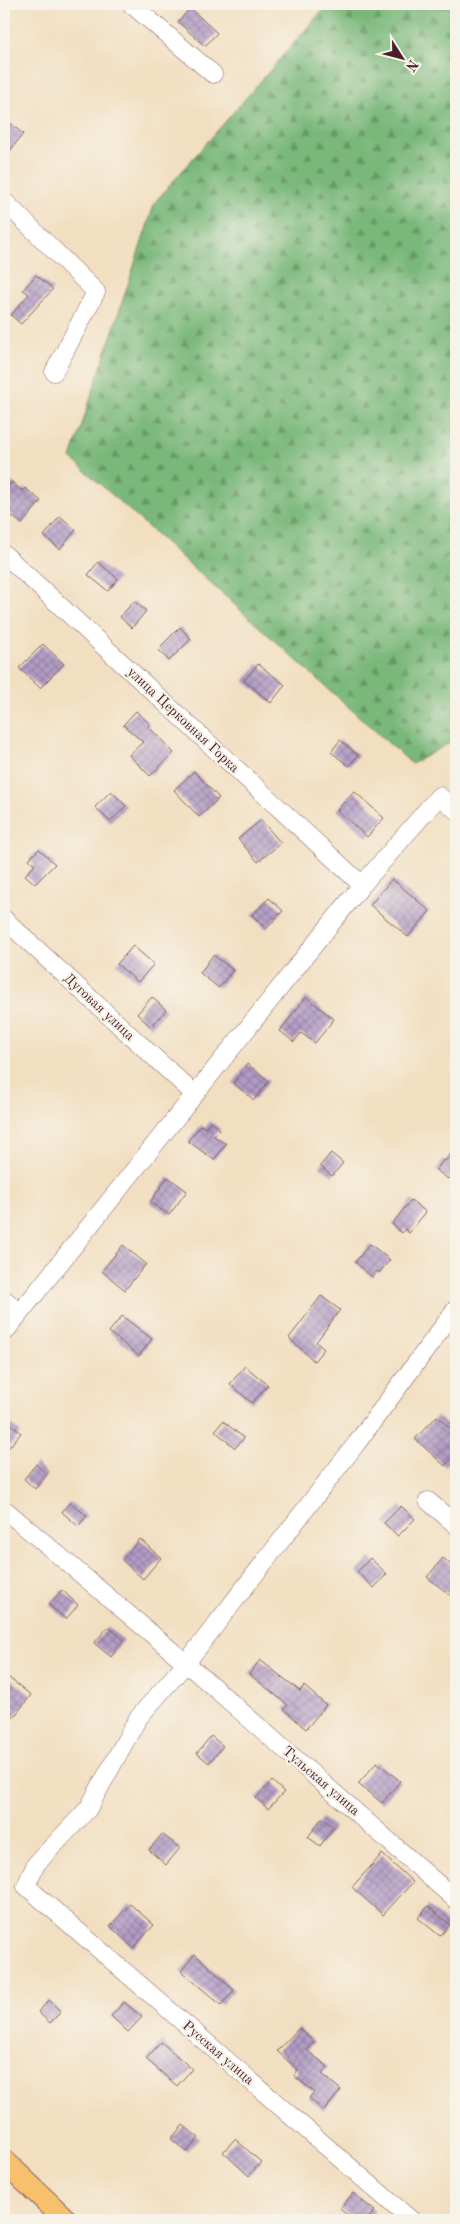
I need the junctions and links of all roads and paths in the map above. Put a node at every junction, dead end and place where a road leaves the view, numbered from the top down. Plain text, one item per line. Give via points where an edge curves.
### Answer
1 (131, 4) edge
2 (213, 74) dead end
3 (4, 201) edge
4 (54, 372) dead end
5 (4, 554) edge
6 (456, 810) edge
7 (362, 885) junction
8 (4, 919) edge
9 (194, 1094) junction
10 (4, 1298) edge
11 (456, 1309) edge
12 (20, 1313) junction
13 (4, 1333) edge
14 (428, 1501) dead end
15 (4, 1509) edge
16 (456, 1525) edge
17 (186, 1662) junction
18 (456, 1900) edge
19 (4, 2161) edge
20 (66, 2220) edge
21 (411, 2220) edge

1 - 2 street
3 - 4 street via 96,292
5 - 7 street, улица Церковная Горка
6 - 7 street via 440,796
7 - 9 street
8 - 9 street, Дуговая улица
9 - 12 street
10 - 12 street
11 - 17 street via 356,1444
12 - 13 street
14 - 16 street
15 - 17 street, Тульская улица
17 - 18 street, Тульская улица
17 - 21 street, Русская улица via 138,1718 88,1808 36,1864 26,1886
19 - 20 main road

